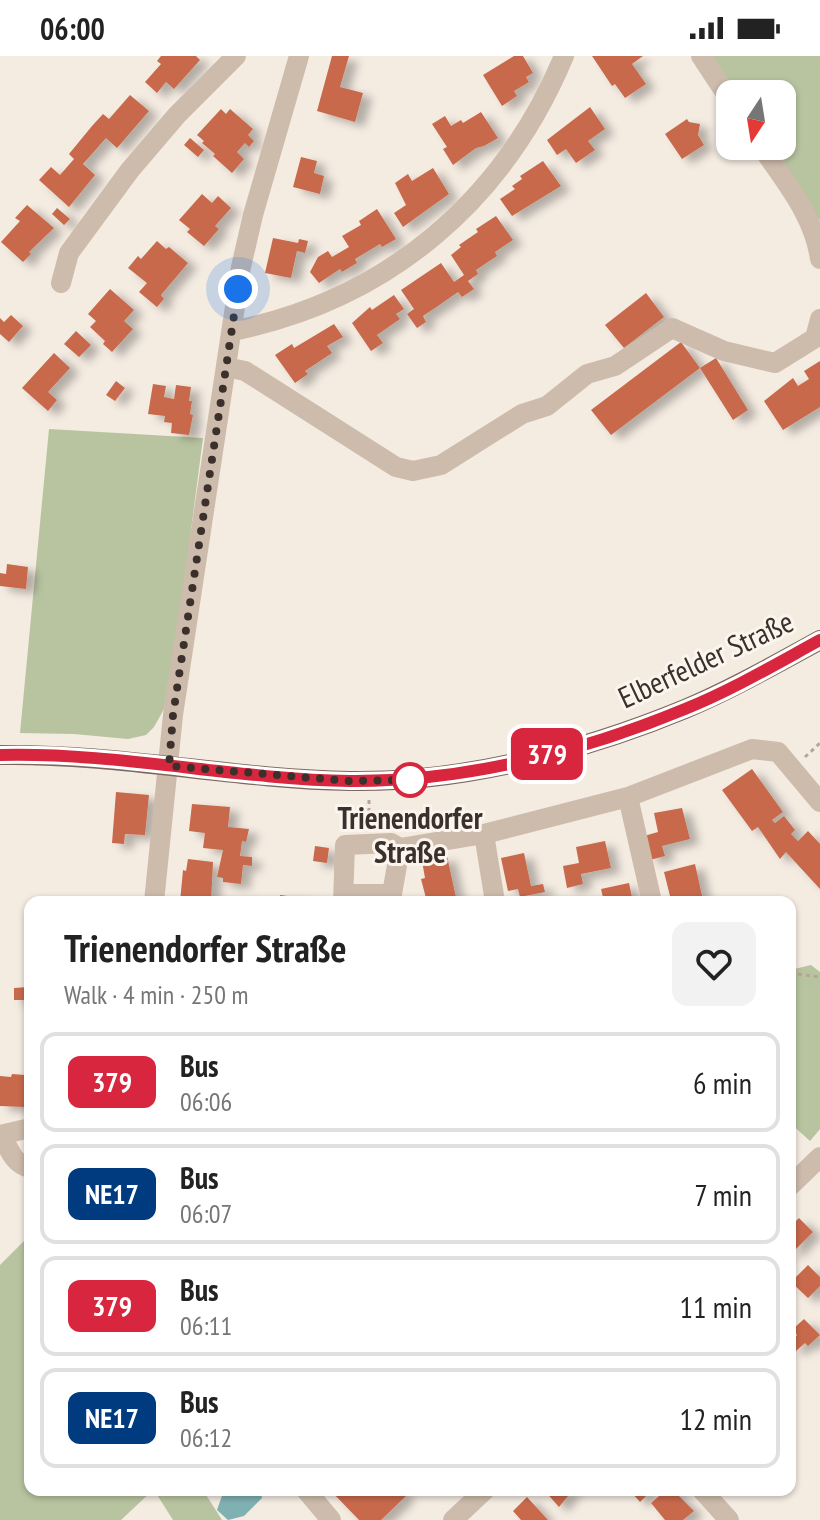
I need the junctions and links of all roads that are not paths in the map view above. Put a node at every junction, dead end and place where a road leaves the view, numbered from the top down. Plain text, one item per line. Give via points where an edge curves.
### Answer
1 (236, 56) edge
2 (299, 56) edge
3 (564, 56) edge
4 (701, 56) edge
5 (717, 80) edge
6 (770, 160) edge
7 (820, 259) edge
8 (61, 283) dead end
9 (820, 319) edge
10 (232, 331) junction
11 (226, 367) junction
12 (820, 640) edge
13 (0, 755) edge
14 (169, 766) junction
15 (628, 797) junction
16 (820, 802) edge
17 (484, 834) junction
18 (400, 848) junction
19 (155, 896) edge
20 (343, 896) edge
21 (368, 896) edge
22 (494, 896) edge
23 (651, 896) edge
24 (24, 1129) edge
25 (1, 1135) edge
26 (820, 1157) edge
27 (24, 1167) edge
28 (796, 1180) edge
29 (311, 1496) edge
30 (479, 1496) edge
31 (707, 1496) edge
32 (331, 1520) edge
33 (453, 1520) edge
34 (729, 1520) edge

1 - 8 street via 122,181 69,253
2 - 10 street via 253,215
3 - 10 street via 548,95 510,155 438,232 391,268 336,299 288,319
4 - 5 street
6 - 7 street via 809,218
9 - 11 street via 815,338 775,363 724,351 672,328 441,465 413,471 396,467 245,371
10 - 11 street
11 - 14 street
12 - 14 main road, Elberfelder Straße via 688,708 585,744 439,776 369,780
13 - 14 main road, Elberfelder Straße
14 - 19 street
15 - 16 street via 752,749 778,752
15 - 17 street
15 - 23 street
17 - 18 street
17 - 22 street
18 - 20 street via 391,843 345,845
18 - 21 street via 392,894
24 - 25 street
25 - 27 street
26 - 28 street
29 - 32 street
30 - 33 street
31 - 34 street

